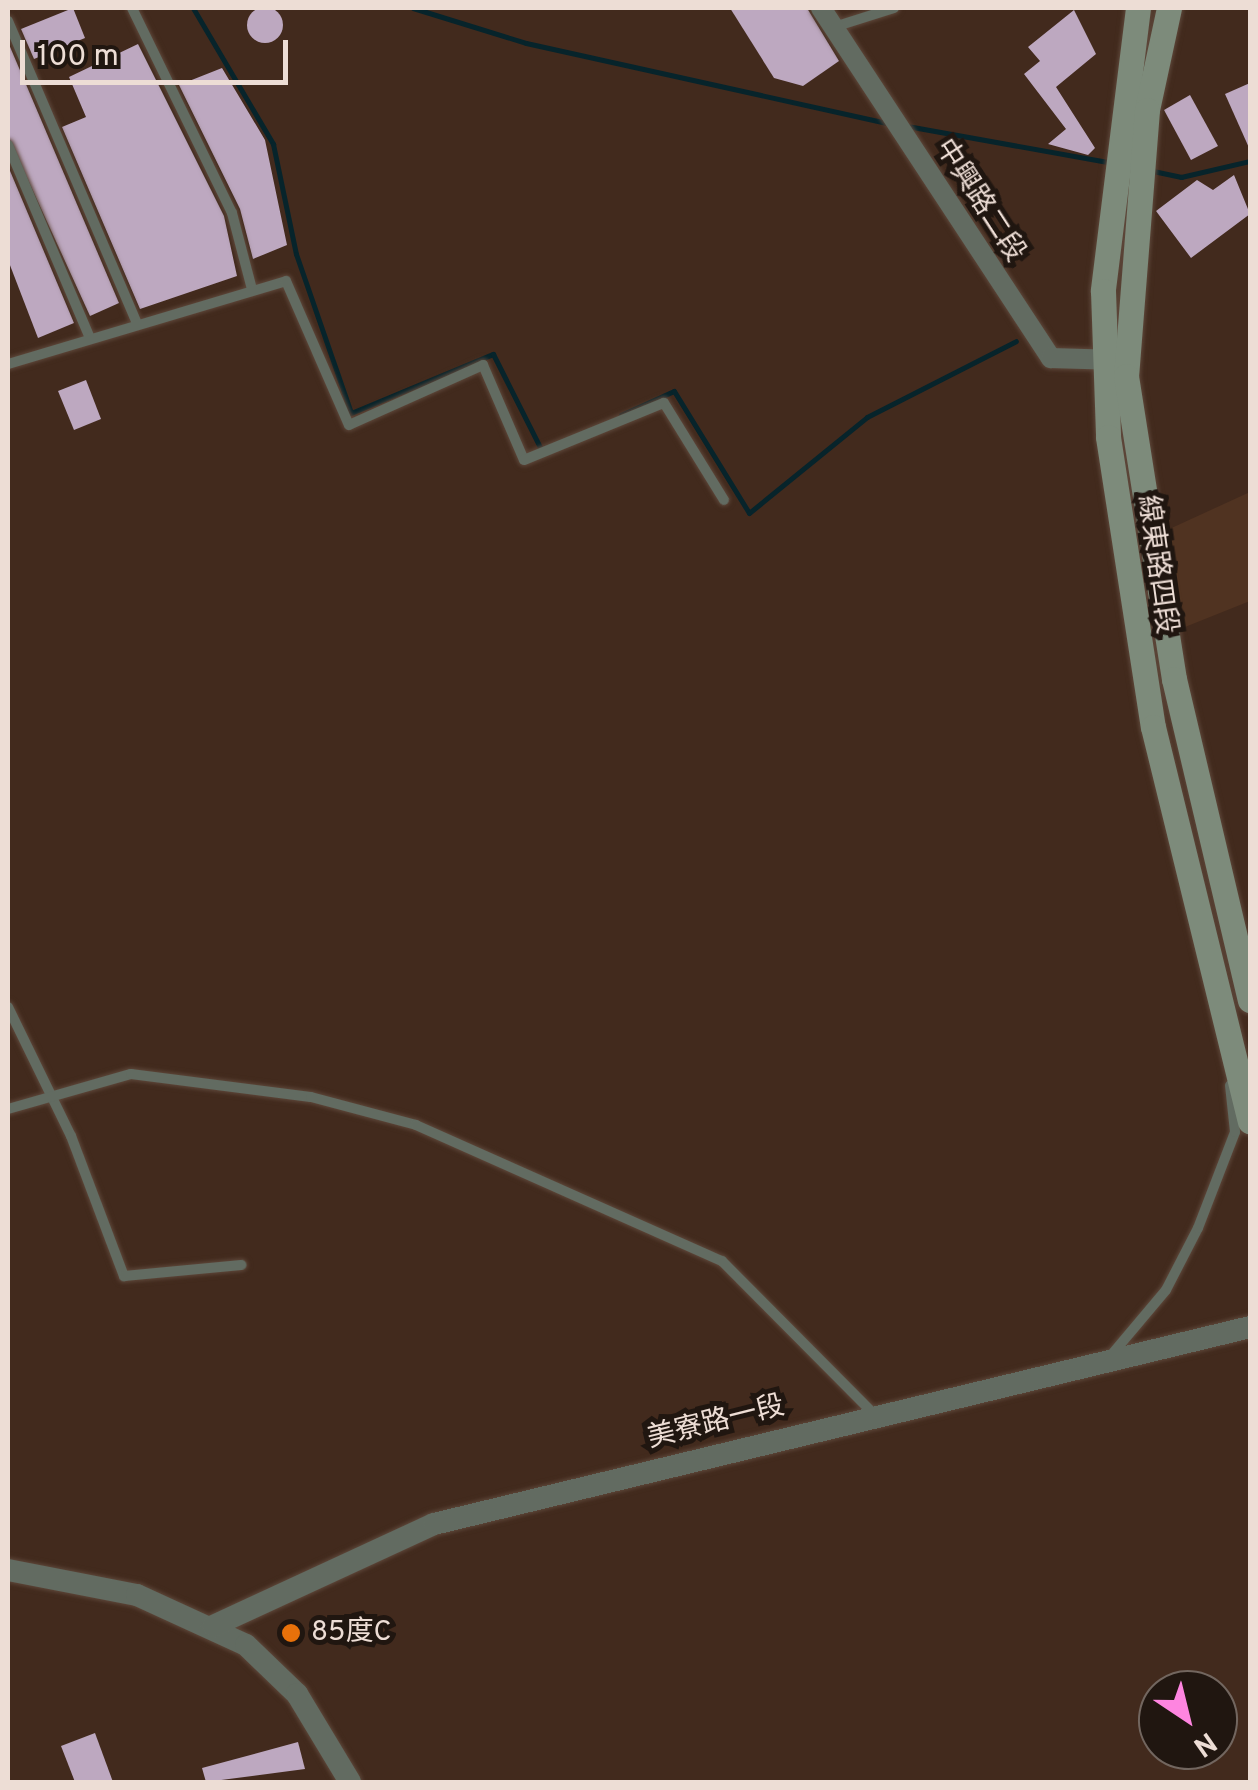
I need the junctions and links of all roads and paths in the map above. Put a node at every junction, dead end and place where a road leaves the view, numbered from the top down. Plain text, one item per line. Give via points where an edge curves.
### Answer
1 (132, 8) edge
2 (821, 8) edge
3 (894, 8) edge
4 (1138, 8) edge
5 (1169, 8) edge
6 (8, 21) edge
7 (834, 28) junction
8 (8, 145) edge
9 (252, 290) junction
10 (137, 324) junction
11 (90, 338) junction
12 (1114, 361) junction
13 (8, 364) edge
14 (724, 500) dead end
15 (1250, 1000) edge
16 (8, 1007) edge
17 (1226, 1039) junction
18 (47, 1094) junction
19 (8, 1109) edge
20 (1250, 1121) edge
21 (241, 1265) dead end
22 (1250, 1327) edge
23 (1082, 1370) junction
24 (876, 1416) junction
25 (8, 1570) edge
26 (213, 1626) junction
27 (350, 1782) edge

1 - 9 lane via 232,214
2 - 7 street, 中興路二段
3 - 7 lane
4 - 12 main road, 線東路四段 via 1116,130
5 - 12 main road, 線東路四段 via 1147,110
6 - 10 lane
7 - 12 street, 中興路二段 via 1051,358
8 - 11 lane
9 - 10 lane
9 - 14 lane via 296,287 348,426 483,365 524,460 664,403
10 - 11 lane
11 - 13 lane
12 - 15 main road, 線東路四段 via 1159,600
12 - 17 main road, 線東路四段 via 1130,604
16 - 18 lane
17 - 20 main road, 線東路四段
17 - 23 lane via 1235,1132 1198,1228 1137,1332
18 - 19 lane
18 - 21 lane via 124,1276
18 - 24 lane via 131,1074 311,1097 416,1124 722,1260
22 - 23 street, 美寮路一段
23 - 24 street, 美寮路一段
24 - 26 street, 美寮路一段 via 434,1524
25 - 26 street via 137,1594
26 - 27 street via 297,1694

